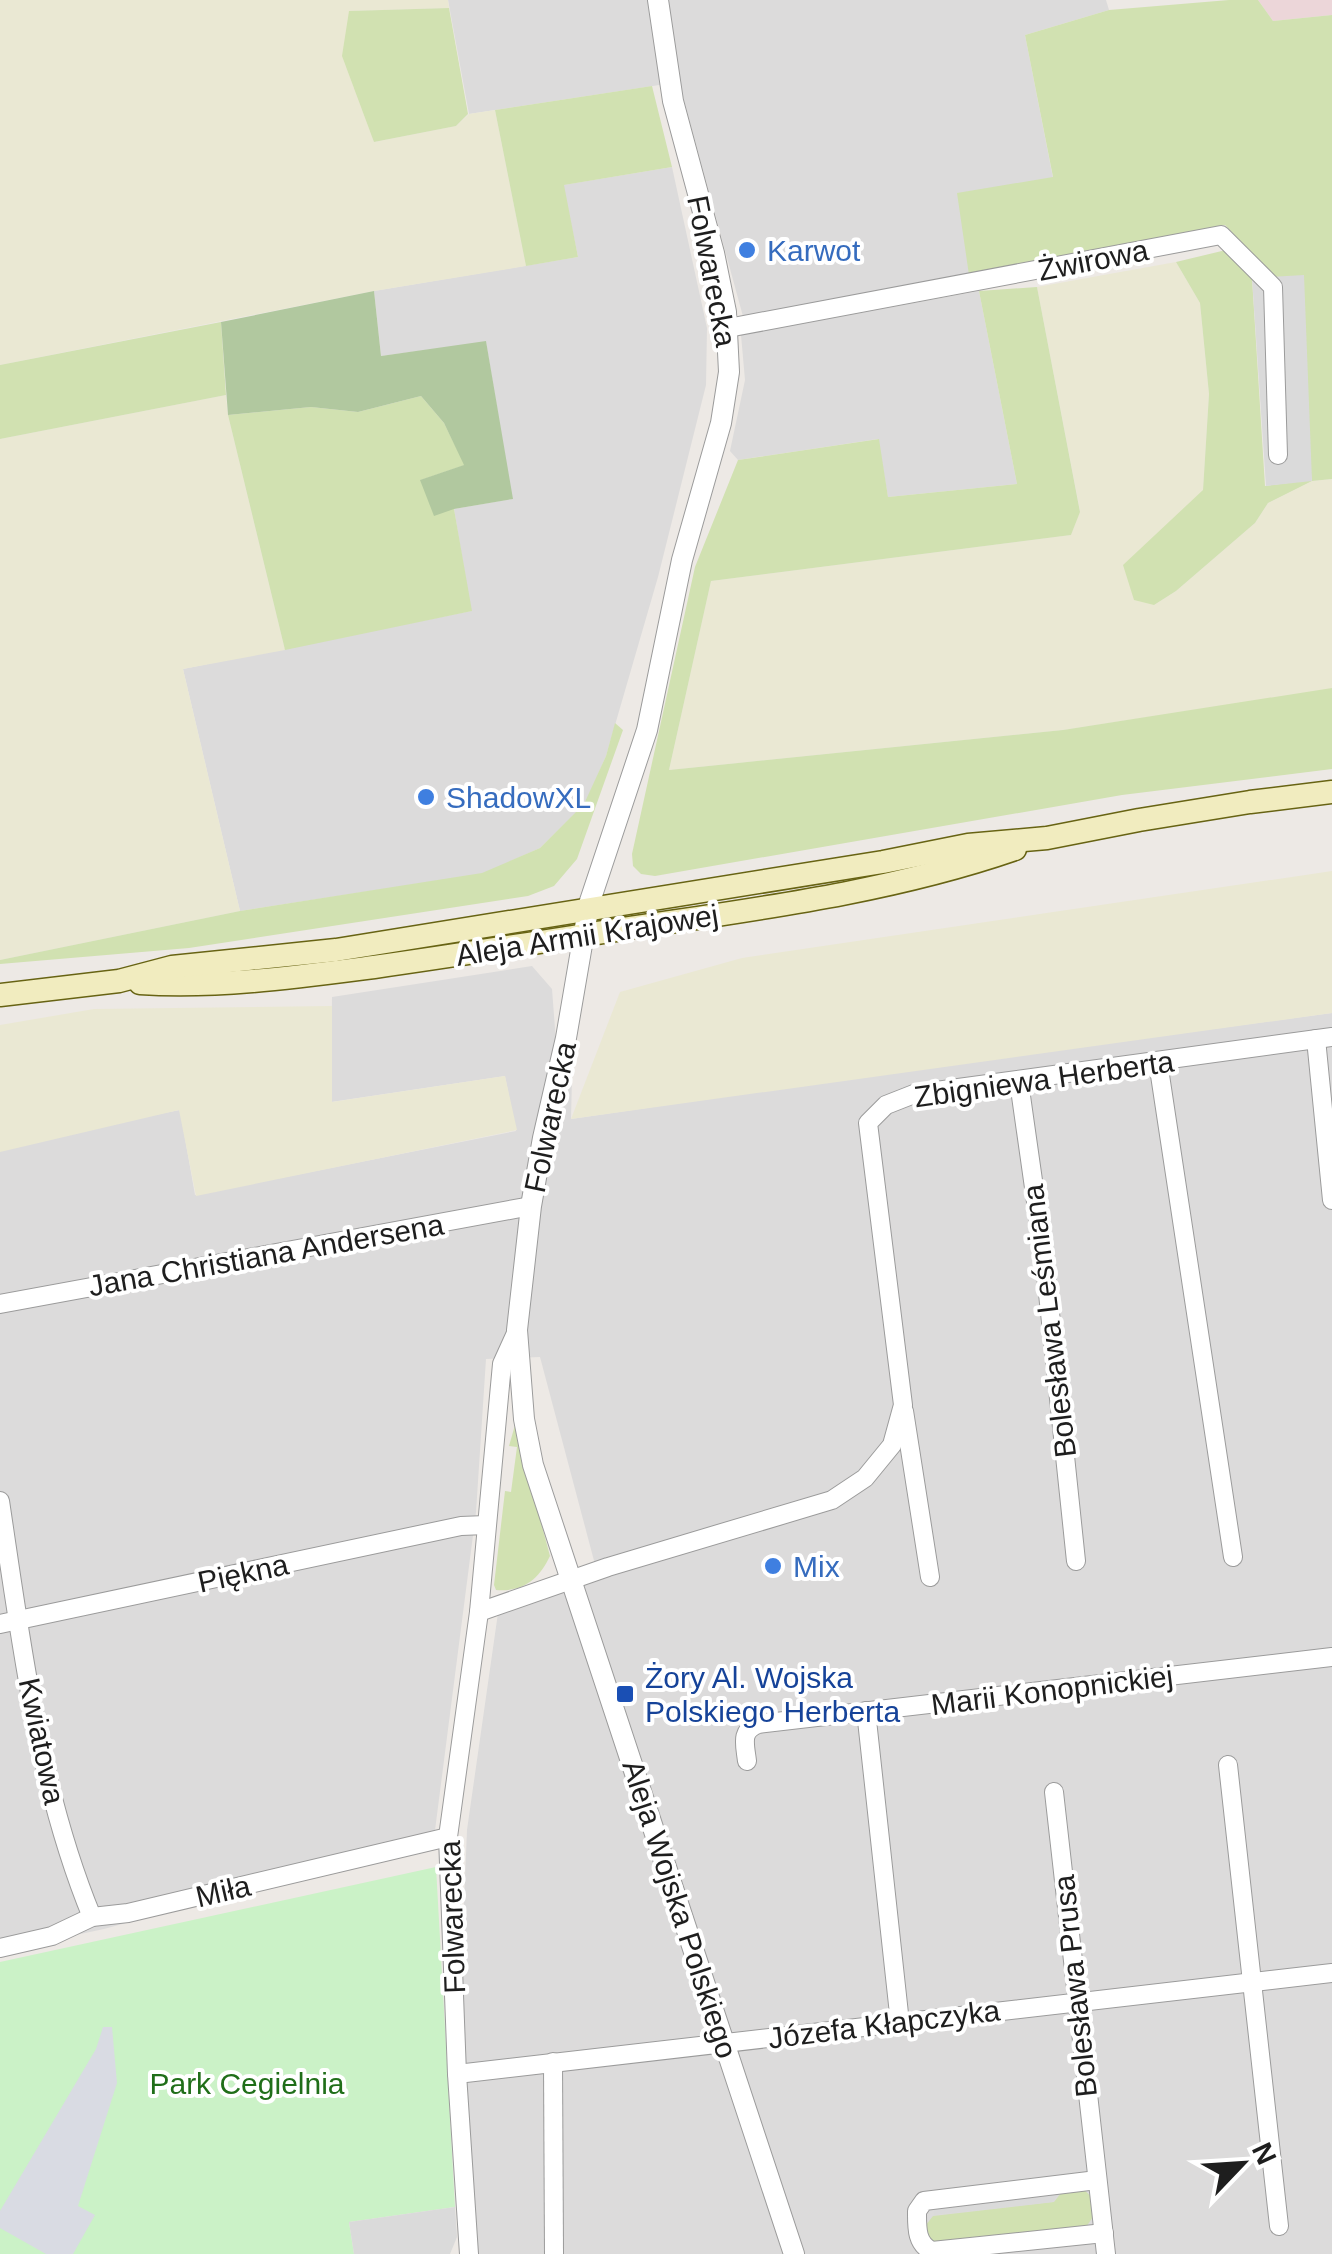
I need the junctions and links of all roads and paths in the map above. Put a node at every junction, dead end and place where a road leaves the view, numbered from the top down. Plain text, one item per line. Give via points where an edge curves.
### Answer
1 (658, 0) edge
2 (728, 328) junction
3 (1278, 455) dead end
4 (1332, 792) edge
5 (1047, 838) junction
6 (588, 909) junction
7 (584, 935) junction
8 (119, 981) junction
9 (0, 994) edge
10 (1324, 1038) edge
11 (1158, 1062) junction
12 (1019, 1082) junction
13 (1332, 1200) edge
14 (532, 1206) junction
15 (0, 1304) edge
16 (517, 1330) junction
17 (499, 1398) junction
18 (903, 1406) junction
19 (524, 1419) junction
20 (0, 1502) edge
21 (486, 1525) junction
22 (1233, 1556) dead end
23 (1076, 1561) dead end
24 (930, 1576) dead end
25 (572, 1580) junction
26 (479, 1612) junction
27 (9, 1622) edge
28 (1332, 1658) edge
29 (866, 1711) junction
30 (746, 1761) dead end
31 (1228, 1765) dead end
32 (1054, 1792) dead end
33 (448, 1838) junction
34 (92, 1917) junction
35 (0, 1948) edge
36 (1332, 1973) edge
37 (1252, 1982) junction
38 (1076, 2002) junction
39 (900, 2022) junction
40 (724, 2042) junction
41 (553, 2062) junction
42 (457, 2074) junction
43 (1097, 2180) junction
44 (1279, 2226) dead end
45 (1104, 2233) junction
46 (469, 2254) edge
47 (554, 2254) edge
48 (794, 2254) edge
49 (1106, 2254) edge

1 - 2 street, Folwarecka via 674,101
2 - 3 street, Żwirowa via 1222,236 1273,287
2 - 6 street, Folwarecka via 721,422 682,560 655,697
4 - 5 main road, Aleja Armii Krajowej
5 - 6 main road, Aleja Armii Krajowej via 968,845
5 - 7 main road, Aleja Armii Krajowej via 849,894
6 - 7 street, Folwarecka
6 - 8 main road, Aleja Armii Krajowej via 336,950 172,967
7 - 8 main road, Aleja Armii Krajowej via 259,981
7 - 14 street, Folwarecka
8 - 9 main road, Aleja Armii Krajowej
10 - 11 street, Zbigniewa Herberta
10 - 13 street
11 - 12 street, Zbigniewa Herberta
11 - 22 street
12 - 18 street, Zbigniewa Herberta via 914,1094 886,1105 868,1123
12 - 23 street, Bolesława Leśmiana via 1046,1265
14 - 15 street, Jana Christiana Andersena
14 - 16 street, Folwarecka
16 - 17 street, Folwarecka via 502,1364
16 - 19 street, Aleja Wojska Polskiego
17 - 19 street
17 - 21 street, Folwarecka
18 - 24 street, Zbigniewa Herberta
18 - 25 street, Zbigniewa Herberta via 892,1446 865,1478 832,1500
19 - 25 street, Aleja Wojska Polskiego
20 - 27 street, Kwiatowa
21 - 26 street, Folwarecka
21 - 27 street, Piękna
25 - 26 street, Zbigniewa Herberta
25 - 40 street, Aleja Wojska Polskiego
26 - 33 street, Folwarecka
27 - 34 street, Kwiatowa
28 - 29 street, Marii Konopnickiej
29 - 30 street, Marii Konopnickiej via 748,1728
29 - 39 street
31 - 37 street
32 - 38 street, Bolesława Prusa
33 - 34 street, Miła
33 - 42 street, Folwarecka
34 - 35 street, Miła via 52,1936
36 - 37 street, Józefa Kłapczyka
37 - 38 street, Józefa Kłapczyka
37 - 44 street
38 - 39 street, Józefa Kłapczyka
38 - 43 street, Bolesława Prusa
39 - 40 street, Józefa Kłapczyka
40 - 41 street, Józefa Kłapczyka
40 - 48 street, Aleja Wojska Polskiego
41 - 42 street, Józefa Kłapczyka
41 - 47 street
42 - 46 street, Folwarecka
43 - 45 street, Bolesława Prusa
43 - 45 street via 924,2201 917,2211 918,2236 932,2251
45 - 49 street, Bolesława Prusa

